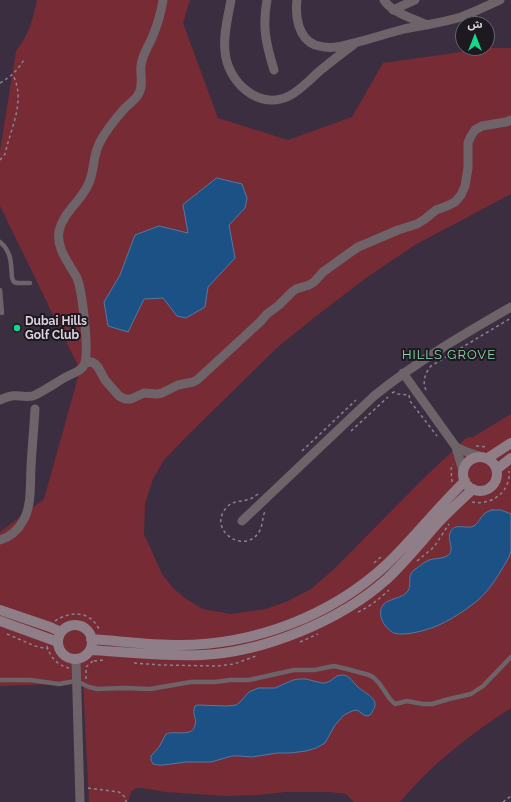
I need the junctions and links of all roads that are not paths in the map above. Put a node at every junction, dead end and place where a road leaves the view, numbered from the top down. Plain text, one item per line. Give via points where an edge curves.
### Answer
1 (163, 0) edge
2 (231, 0) edge
3 (267, 0) edge
4 (297, 0) edge
5 (384, 0) edge
6 (415, 0) edge
7 (500, 0) edge
8 (393, 10) junction
9 (427, 25) junction
10 (356, 43) junction
11 (274, 70) dead end
12 (511, 120) edge
13 (0, 242) edge
14 (30, 283) dead end
15 (0, 290) edge
16 (511, 307) edge
17 (2, 313) dead end
18 (85, 363) junction
19 (404, 373) junction
20 (0, 400) edge
21 (35, 409) dead end
22 (511, 443) edge
23 (456, 447) junction
24 (484, 457) junction
25 (509, 460) edge
26 (497, 469) junction
27 (464, 476) junction
28 (473, 489) junction
29 (242, 521) dead end
30 (0, 540) edge
31 (0, 610) edge
32 (0, 621) edge
33 (61, 632) junction
34 (99, 635) junction
35 (58, 642) junction
36 (90, 650) junction
37 (511, 657) edge
38 (76, 659) junction
39 (0, 680) edge
40 (76, 682) junction
41 (80, 802) edge

1 - 18 street via 155,31 142,59 142,85 138,95 102,138 95,154 89,183 67,214 59,231 63,254 77,278 81,292 86,343
2 - 10 street via 224,45 226,61 232,75 242,87 258,98 275,100 292,95
3 - 11 street via 265,30
4 - 10 street via 299,26 311,43 329,48
5 - 8 street
6 - 8 street
7 - 9 street via 460,17
8 - 9 street
9 - 10 street
12 - 18 street via 482,126 470,136 465,186 455,202 436,210 417,224 358,247 329,267 314,282 296,289 197,380 162,393 144,393 125,399 105,380 98,366 92,362
13 - 14 lane via 9,254 14,282
15 - 17 lane
16 - 19 street
18 - 20 street via 78,371 33,396 12,395
19 - 23 street
19 - 29 street via 374,396
21 - 30 street via 27,514 18,529
22 - 24 street
23 - 24 street
23 - 27 street
24 - 26 street via 494,463
24 - 27 street via 470,460
25 - 26 street
26 - 28 street via 497,480 492,487 481,491
27 - 28 street via 469,487
27 - 34 street via 397,553 372,577 344,597 305,618 264,633 207,644 171,645
28 - 36 street via 386,580 344,610 300,632 218,654 161,656
31 - 33 street
32 - 35 street
33 - 34 street via 72,626 81,626
33 - 35 street
34 - 36 street via 91,643
35 - 38 street via 62,653 68,658
36 - 38 street
37 - 40 lane via 478,690 432,704 407,701 395,704 373,677 334,666 294,670 249,680 191,682 150,689 97,689
38 - 40 street
39 - 40 lane via 30,680 59,684
40 - 41 street

